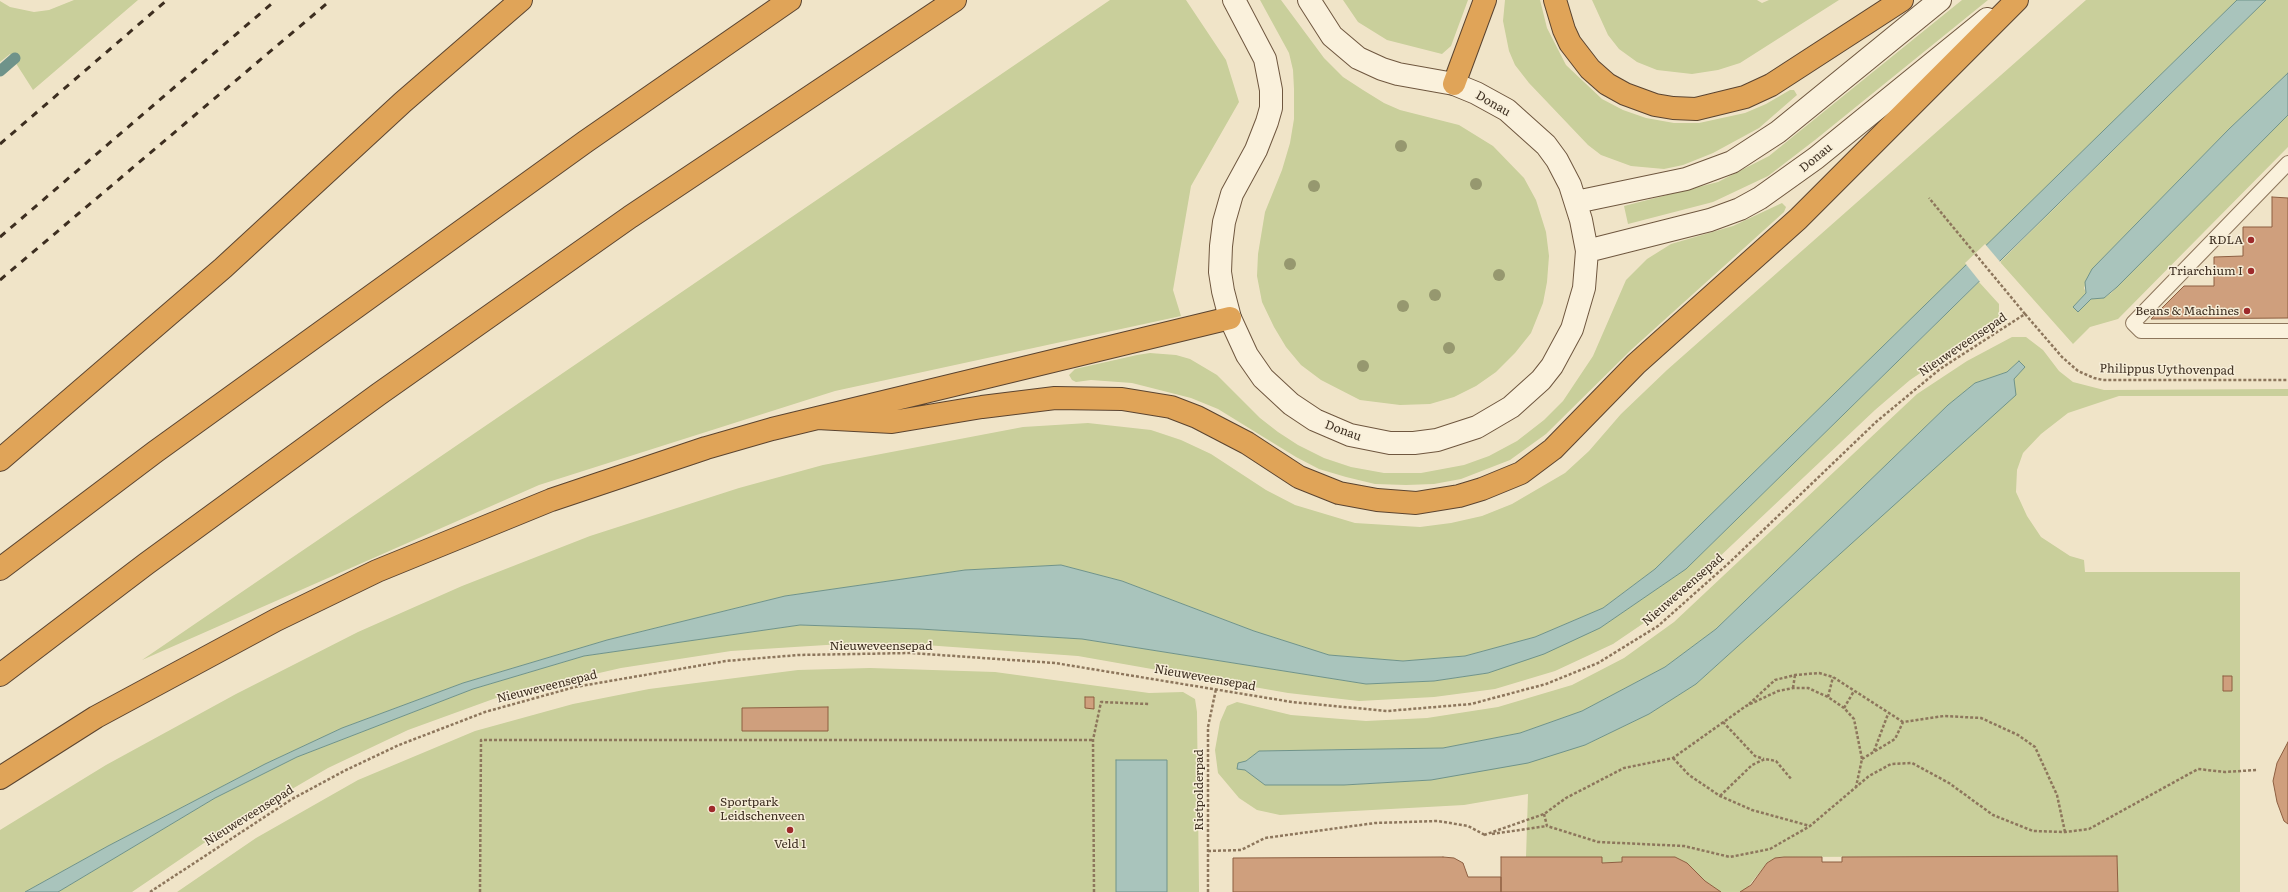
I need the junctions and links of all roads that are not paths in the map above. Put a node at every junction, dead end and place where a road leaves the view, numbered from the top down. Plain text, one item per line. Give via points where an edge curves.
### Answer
1 (521, 0) edge
2 (790, 0) edge
3 (955, 0) edge
4 (1234, 0) edge
5 (1309, 0) edge
6 (1485, 0) edge
7 (1555, 0) edge
8 (1902, 0) edge
9 (1940, 0) edge
10 (2010, 0) edge
11 (2018, 0) edge
12 (1454, 84) junction
13 (2288, 163) edge
14 (1576, 202) junction
15 (1587, 251) junction
16 (1230, 318) junction
17 (2288, 331) edge
18 (816, 418) junction
19 (0, 460) edge
20 (0, 569) edge
21 (0, 675) edge
22 (0, 778) edge

1 - 19 highway via 403,102 223,268
2 - 20 highway via 585,142 155,452
3 - 21 highway via 630,217 385,389 146,564
4 - 16 main road, Donau via 1259,45 1269,75 1271,108 1263,136 1232,194 1222,233 1221,281
5 - 12 main road, Donau via 1341,46 1368,63 1391,72
6 - 12 highway
7 - 8 highway via 1570,43 1590,69 1607,84 1655,105 1696,109 1746,97 1771,85
9 - 14 main road via 1778,132 1732,162 1686,179
10 - 15 main road, Donau via 1816,158 1760,198 1740,209 1710,220
11 - 18 highway via 1798,219 1636,364 1553,449 1521,473 1482,489 1459,496 1416,503 1377,500 1339,493 1299,477 1247,443 1197,417 1171,407 1122,398 1055,398 892,422
12 - 14 main road, Donau via 1494,102 1533,132 1558,160
13 - 17 lane via 2133,323 2141,331
14 - 15 main road, Donau
15 - 16 main road, Donau via 1579,308 1572,329 1552,366 1511,407 1477,427 1437,440 1414,443 1369,440 1315,420 1291,404 1263,378 1247,355
16 - 18 highway
18 - 22 highway via 706,448 609,479 510,516 377,571 276,620 151,686 46,747

